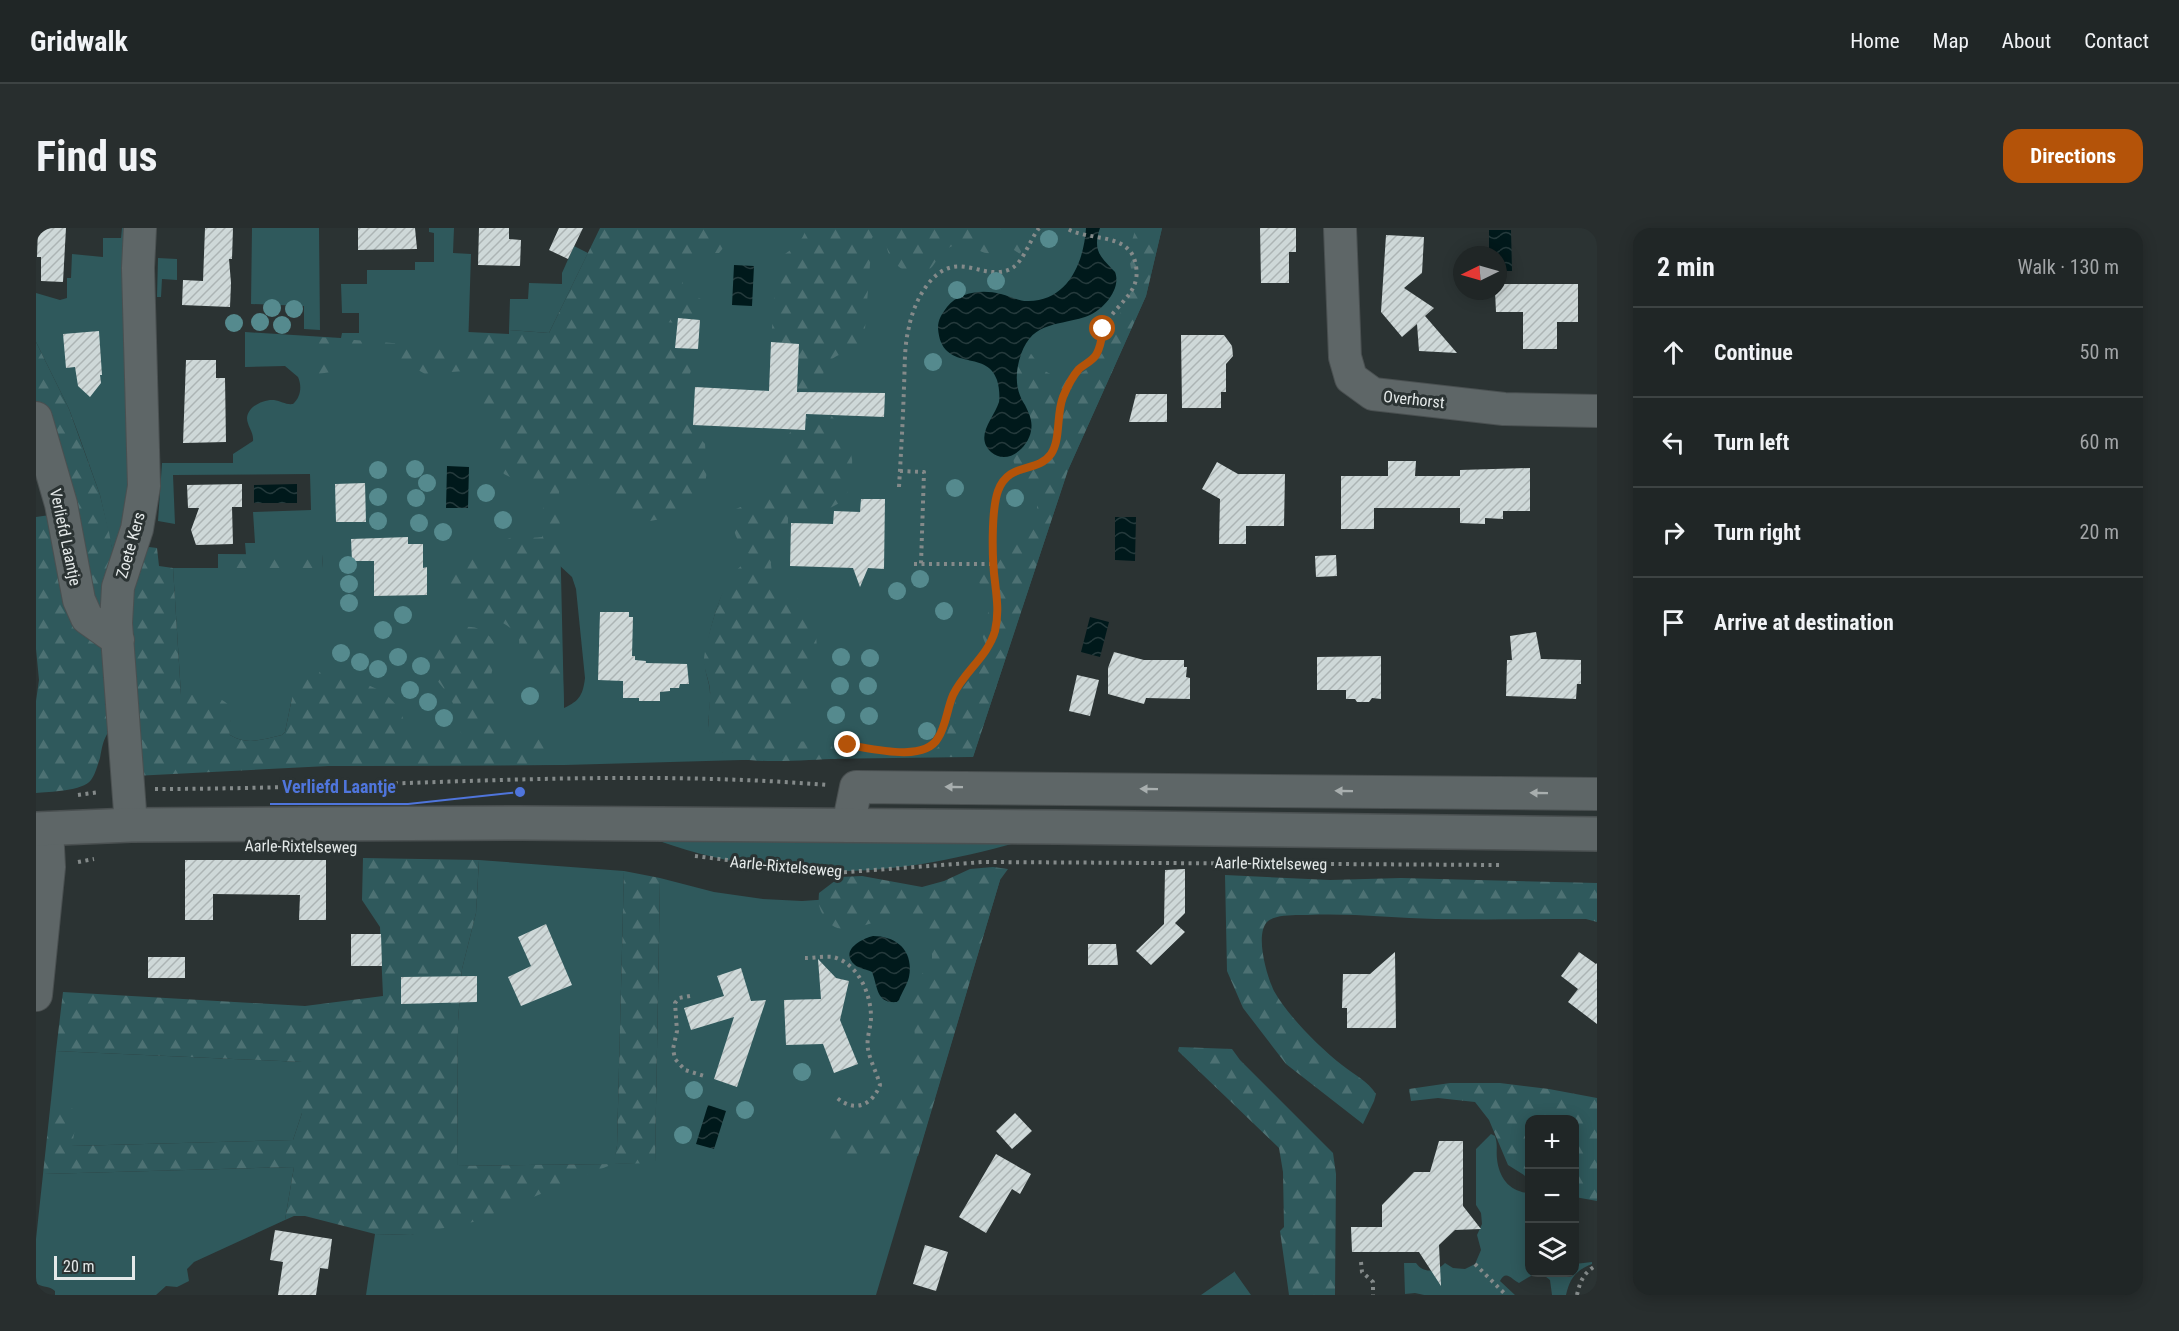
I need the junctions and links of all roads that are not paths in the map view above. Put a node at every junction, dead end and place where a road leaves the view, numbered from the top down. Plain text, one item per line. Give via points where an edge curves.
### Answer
1 (140, 228) edge
2 (1340, 228) edge
3 (1597, 411) edge
4 (36, 418) edge
5 (117, 640) junction
6 (1597, 794) edge
7 (131, 825) junction
8 (848, 826) junction
9 (41, 829) edge
10 (1597, 834) edge
11 (36, 995) edge

1 - 5 street, Zoete Kers via 144,486 137,529 118,586
2 - 3 street, Overhorst via 1345,357 1352,378 1373,394 1504,409
4 - 5 street, Verliefd Laantje via 61,504 79,600 87,618
5 - 7 street, Zoete Kers
6 -> 8 street via 856,787
7 - 8 street, Aarle-Rixtelseweg
7 - 9 street, Aarle-Rixtelseweg
8 - 10 street, Aarle-Rixtelseweg
9 - 11 street via 49,867

